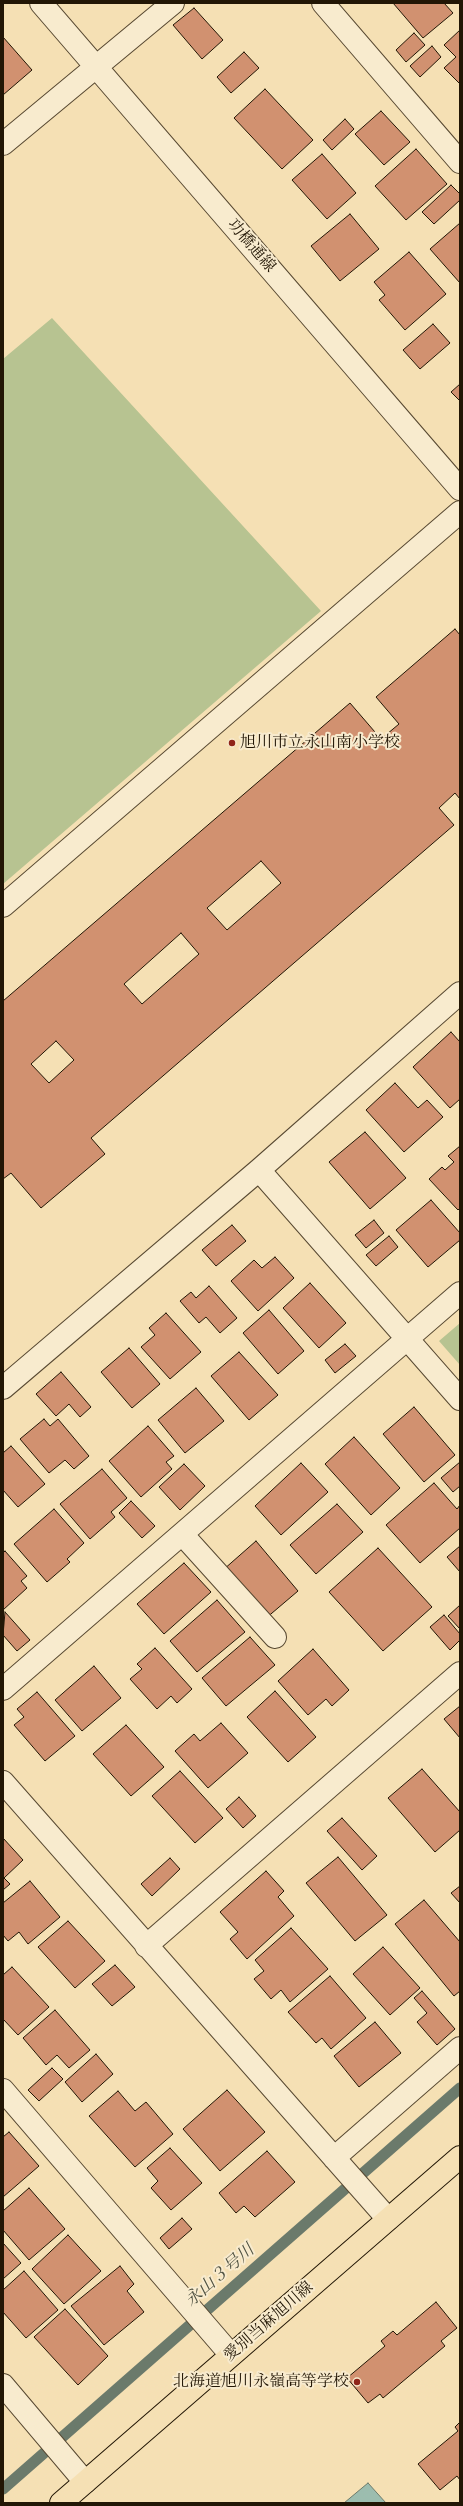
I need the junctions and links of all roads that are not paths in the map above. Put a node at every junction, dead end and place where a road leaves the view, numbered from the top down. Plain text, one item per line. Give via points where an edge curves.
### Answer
1 (41, 3) edge
2 (173, 3) edge
3 (322, 3) edge
4 (96, 66) junction
5 (3, 144) edge
6 (460, 162) edge
7 (460, 489) edge
8 (460, 512) edge
9 (3, 906) edge
10 (460, 993) edge
11 (259, 1170) junction
12 (460, 1293) edge
13 (408, 1338) junction
14 (3, 1388) edge
15 (460, 1398) edge
16 (182, 1534) junction
17 (275, 1637) dead end
18 (460, 1673) edge
19 (3, 1689) edge
20 (3, 1782) edge
21 (146, 1946) junction
22 (460, 2048) edge
23 (3, 2090) edge
24 (460, 2157) edge
25 (339, 2163) junction
26 (388, 2219) junction
27 (231, 2355) junction
28 (3, 2384) edge
29 (85, 2482) junction
30 (61, 2503) edge

1 - 4 street, 功橋通線
2 - 4 street
3 - 6 street
4 - 5 street
4 - 7 street, 功橋通線
8 - 9 street
10 - 11 street
11 - 13 street
11 - 14 street
12 - 13 street
13 - 15 street
13 - 16 street
16 - 17 street
16 - 19 street
18 - 21 street
20 - 21 street
21 - 25 street
22 - 25 street
23 - 27 street
24 - 26 main road, 愛別当麻旭川線
25 - 26 street
26 - 27 main road, 愛別当麻旭川線
27 - 29 main road, 愛別当麻旭川線
28 - 29 street
29 - 30 main road, 愛別当麻旭川線

